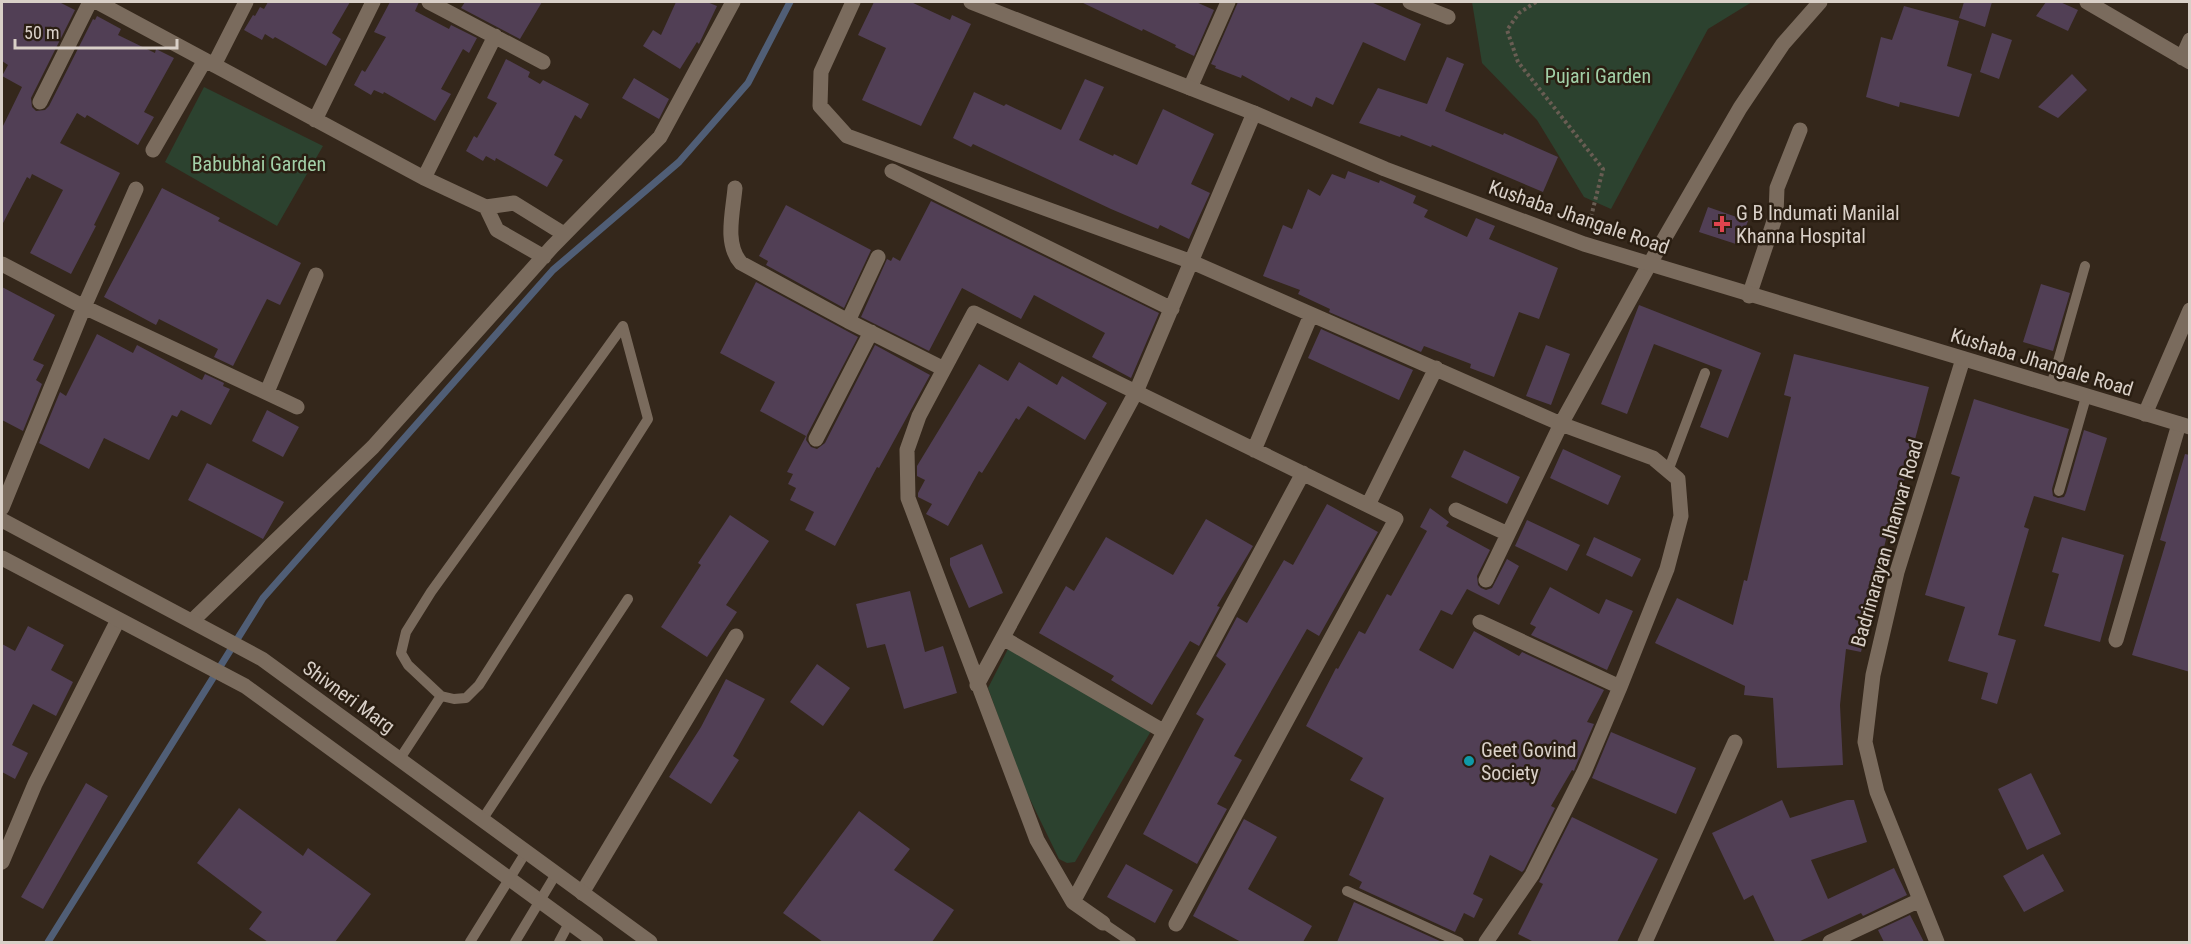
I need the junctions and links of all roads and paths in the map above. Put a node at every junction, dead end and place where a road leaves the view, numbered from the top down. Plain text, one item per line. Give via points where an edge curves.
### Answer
1 (90, 2) edge
2 (246, 2) edge
3 (373, 2) edge
4 (429, 2) edge
5 (734, 2) edge
6 (853, 2) edge
7 (971, 2) edge
8 (1228, 2) edge
9 (1410, 2) edge
10 (1536, 2) edge
11 (1821, 2) edge
12 (2087, 2) edge
13 (106, 4) edge
14 (1448, 17) dead end
15 (495, 36) junction
16 (2190, 40) edge
17 (2186, 60) edge
18 (543, 62) dead end
19 (209, 63) junction
20 (1190, 88) junction
21 (40, 102) dead end
22 (1254, 113) junction
23 (315, 120) junction
24 (1800, 130) dead end
25 (153, 150) dead end
26 (892, 171) dead end
27 (424, 178) junction
28 (735, 188) dead end
29 (136, 189) dead end
30 (486, 207) junction
31 (564, 234) junction
32 (1584, 244) junction
33 (543, 257) junction
34 (878, 257) dead end
35 (1192, 262) junction
36 (2, 264) edge
37 (1649, 265) junction
38 (2085, 266) dead end
39 (316, 275) dead end
40 (1749, 296) junction
41 (84, 308) junction
42 (1172, 309) junction
43 (2190, 310) edge
44 (1311, 315) junction
45 (849, 321) junction
46 (871, 332) junction
47 (1963, 359) junction
48 (1436, 368) junction
49 (944, 369) junction
50 (1706, 373) dead end
51 (2051, 386) junction
52 (267, 392) junction
53 (1136, 392) junction
54 (2086, 397) junction
55 (297, 407) dead end
56 (2145, 414) junction
57 (1561, 424) junction
58 (2184, 426) edge
59 (816, 439) dead end
60 (1254, 450) junction
61 (1668, 471) junction
62 (1303, 473) junction
63 (2059, 491) dead end
64 (1368, 505) junction
65 (2, 508) edge
66 (1456, 510) dead end
67 (2, 520) edge
68 (1508, 534) junction
69 (2, 558) edge
70 (1486, 580) dead end
71 (627, 598) dead end
72 (118, 620) junction
73 (192, 621) junction
74 (1480, 622) dead end
75 (736, 636) dead end
76 (1003, 638) junction
77 (2116, 640) dead end
78 (977, 685) junction
79 (1620, 687) junction
80 (441, 696) junction
81 (1163, 732) junction
82 (1734, 742) dead end
83 (399, 760) junction
84 (482, 820) junction
85 (526, 852) junction
86 (2, 862) edge
87 (556, 874) junction
88 (508, 879) junction
89 (1347, 891) dead end
90 (582, 893) junction
91 (538, 900) junction
92 (1920, 900) junction
93 (1073, 902) junction
94 (569, 923) junction
95 (1104, 923) joint
96 (1176, 924) dead end
97 (470, 942) edge
98 (515, 942) edge
99 (559, 942) edge
100 (596, 942) edge
101 (650, 942) edge
102 (1131, 942) edge
103 (1459, 942) edge
104 (1486, 942) edge
105 (1645, 942) edge
106 (1830, 942) edge
107 (1937, 942) edge

1 - 21 street
2 - 19 street
3 - 23 street
4 - 15 street
5 - 31 street via 660,137
6 - 35 street via 821,72 820,106 847,136
7 - 20 street, Kushaba Jhangale Road
8 - 20 street
9 - 14 street
10 - 32 path via 1520,13 1507,30 1518,62 1603,169
11 - 37 street via 1783,44 1740,108
12 - 17 street
13 - 19 street
15 - 18 street
15 - 27 street
16 - 17 street
19 - 23 street
19 - 25 street
20 - 22 street, Kushaba Jhangale Road
22 - 32 street, Kushaba Jhangale Road via 1385,169
22 - 35 street
23 - 27 street
24 - 40 street via 1778,188 1776,214
26 - 42 street
27 - 30 street
28 - 45 street via 733,254 741,263
29 - 41 street
30 - 31 street via 514,203
30 - 33 street via 497,230
31 - 33 street
32 - 37 street, Kushaba Jhangale Road
33 - 73 street via 373,447
34 - 45 street
35 - 42 street
35 - 44 street
36 - 41 street
37 - 40 street, Kushaba Jhangale Road
37 - 57 street
38 - 51 lane
39 - 52 street
40 - 47 street, Kushaba Jhangale Road
41 - 52 street
41 - 65 street
42 - 53 street
43 - 56 street
44 - 48 street
44 - 60 street
45 - 46 street
46 - 49 street
46 - 59 street
47 - 51 street, Kushaba Jhangale Road
47 - 92 street, Badrinarayan Jhanvar Road via 1897,572 1873,675 1864,742 1877,792
48 - 57 street
48 - 64 street
49 - 53 street via 974,313
49 - 78 street via 919,416 907,450 908,498
50 - 61 lane
51 - 54 street, Kushaba Jhangale Road
52 - 55 street
53 - 60 street
53 - 76 street
54 - 56 street, Kushaba Jhangale Road
54 - 63 lane
56 - 58 street, Kushaba Jhangale Road
57 - 61 street via 1653,458
57 - 68 street
58 - 77 street
60 - 62 street
61 - 79 street via 1678,479 1681,516 1667,569
62 - 64 street
62 - 81 street
64 - 96 street via 1396,519
66 - 68 street
67 - 73 street, Shivneri Marg
68 - 70 street
69 - 72 street
71 - 84 lane
72 - 86 street via 35,784
72 - 88 street via 245,686
73 - 83 street, Shivneri Marg via 262,659
74 - 79 street
75 - 90 street
76 - 78 street
76 - 81 street
78 - 93 street via 1037,840
79 - 104 street via 1584,772 1532,875
80 - 80 lane via 408,665 402,653 406,632 623,326 648,420 479,685 466,698
80 - 83 lane
81 - 93 street
82 - 105 street
83 - 84 street, Shivneri Marg
84 - 85 street, Shivneri Marg
85 - 87 street, Shivneri Marg
85 - 88 lane
87 - 90 street, Shivneri Marg
87 - 91 lane
88 - 91 street
88 - 97 lane
89 - 103 lane
90 - 101 street, Shivneri Marg
91 - 94 street
91 - 98 lane
92 - 106 street
92 - 107 street, Badrinarayan Jhanvar Road
93 - 95 street
94 - 99 lane
94 - 100 street
95 - 102 lane

